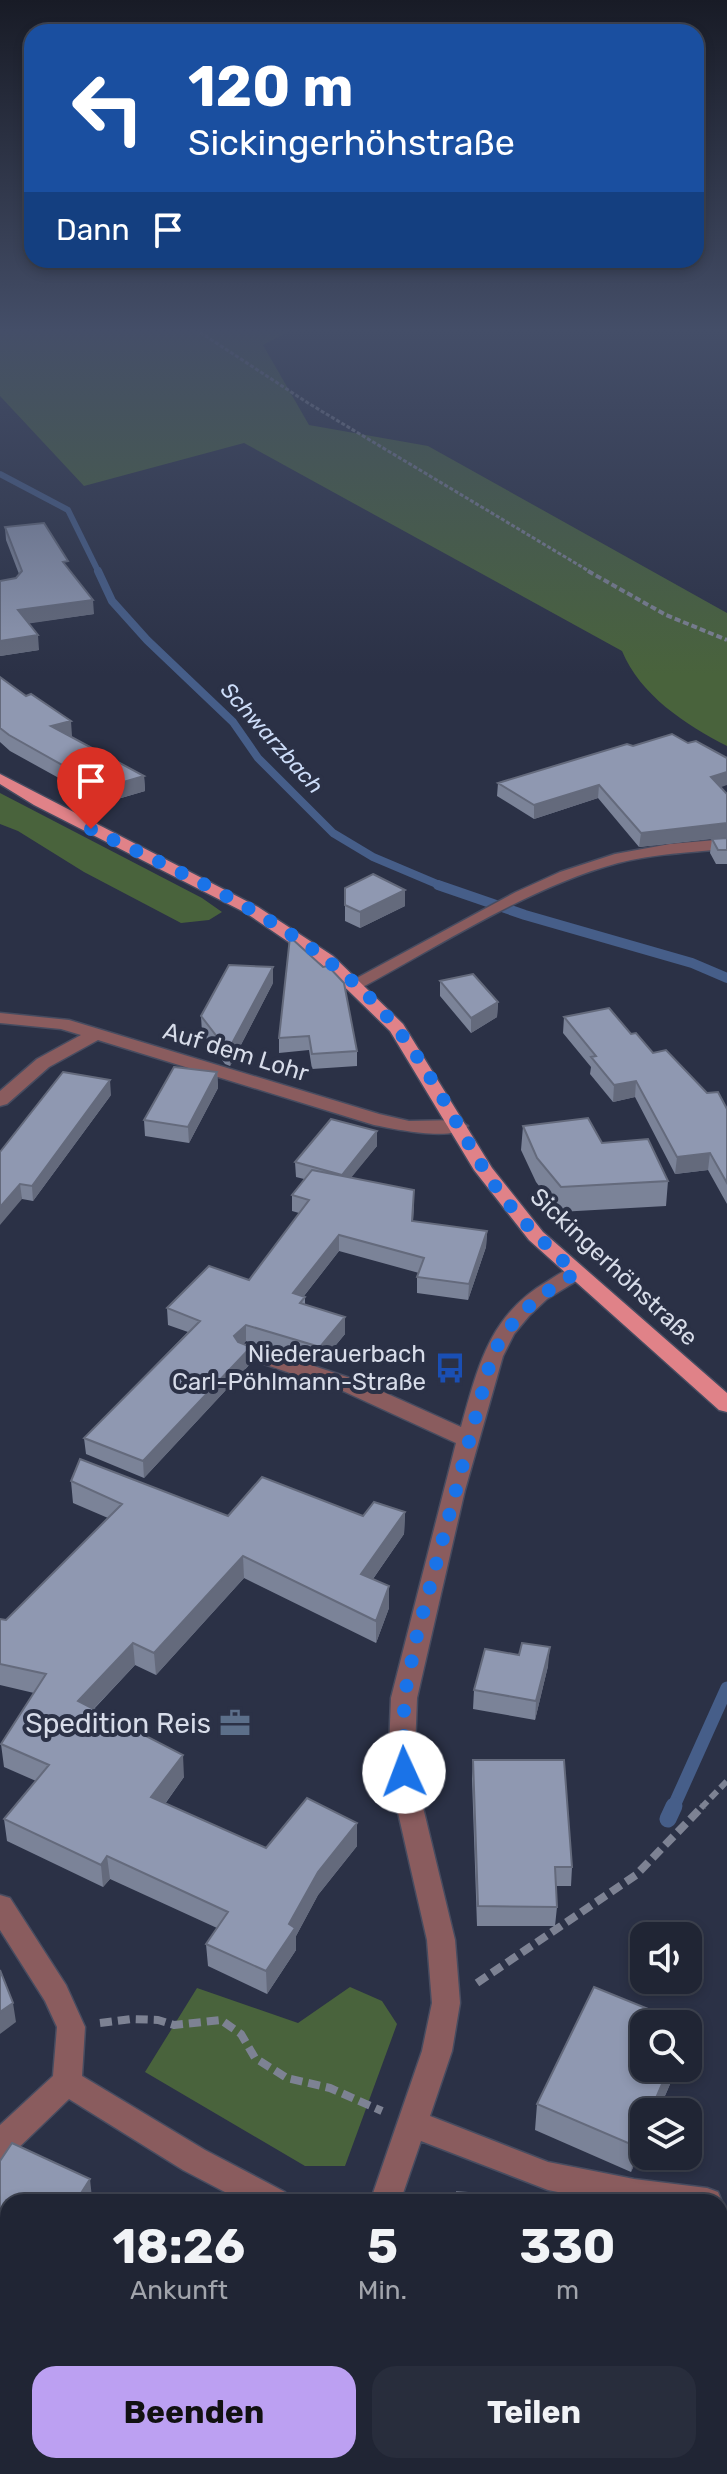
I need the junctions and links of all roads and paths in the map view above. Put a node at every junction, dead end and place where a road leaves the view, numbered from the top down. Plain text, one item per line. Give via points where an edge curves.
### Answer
1 (377, 444) edge
2 (727, 640) edge
3 (0, 778) edge
4 (727, 844) edge
5 (353, 985) junction
6 (0, 1018) edge
7 (97, 1034) junction
8 (0, 1100) edge
9 (459, 1126) junction
10 (576, 1273) junction
11 (248, 1351) edge
12 (727, 1405) edge
13 (469, 1440) junction
14 (727, 1781) edge
15 (0, 1906) edge
16 (446, 2003) junction
17 (71, 2027) junction
18 (67, 2082) junction
19 (414, 2124) junction
20 (0, 2145) edge
21 (259, 2194) edge
22 (388, 2194) edge
23 (642, 2194) edge

1 - 2 path via 666,615
3 - 5 main road, Sickingerhöhstraße via 252,910 327,960
4 - 5 street via 615,859 566,875
5 - 9 main road, Sickingerhöhstraße via 397,1028
6 - 7 street, Auf dem Lohr via 50,1021
7 - 8 street via 43,1063
7 - 9 street, Auf dem Lohr via 374,1119 409,1127
9 - 10 main road, Sickingerhöhstraße via 510,1206
10 - 12 main road, Sickingerhöhstraße
10 - 13 street via 540,1294 505,1331 488,1367
11 - 13 street via 351,1386
13 - 16 street via 404,1698 407,1795 441,1940
14 - 16 path via 636,1875
15 - 17 street
16 - 19 street
17 - 18 street
17 - 19 path via 131,2019 174,2025 221,2020 241,2034 255,2058 287,2078 330,2088
18 - 20 street
18 - 21 street
19 - 22 street
19 - 23 street via 548,2176

